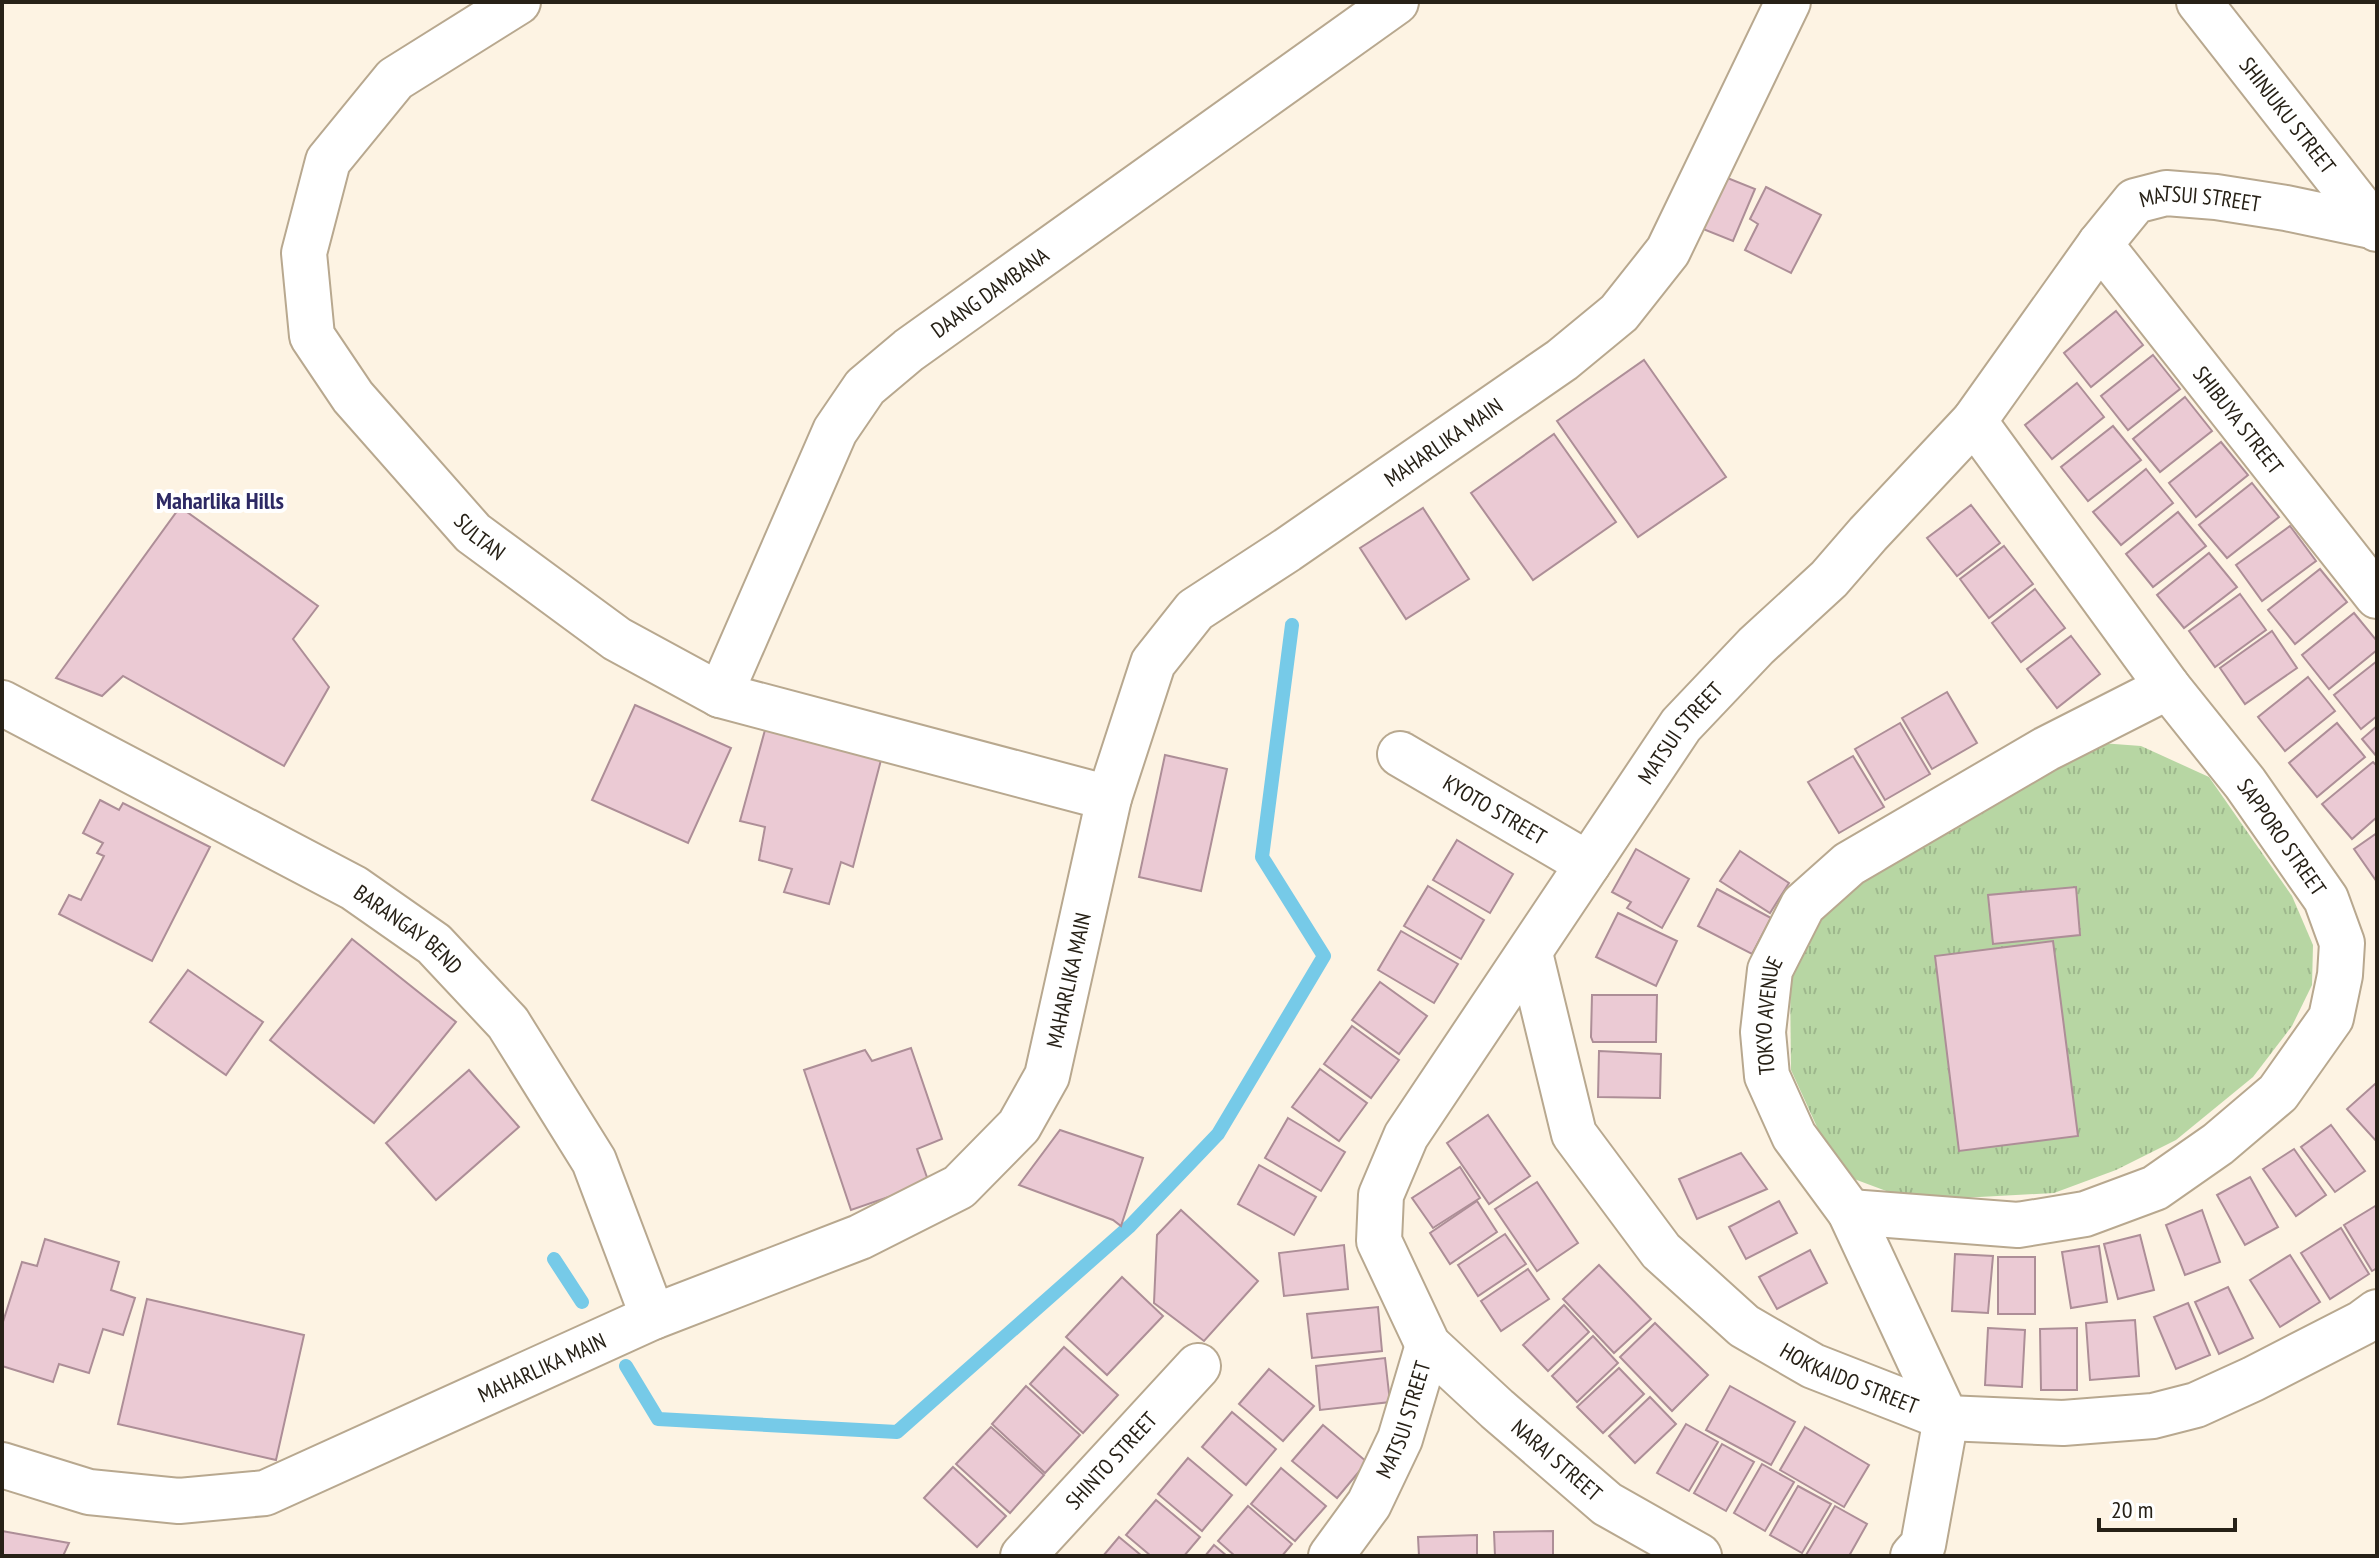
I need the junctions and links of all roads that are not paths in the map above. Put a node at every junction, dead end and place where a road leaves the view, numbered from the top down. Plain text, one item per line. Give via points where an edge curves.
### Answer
1 (518, 2) edge
2 (1396, 2) edge
3 (1788, 2) edge
4 (2199, 2) edge
5 (2376, 228) edge
6 (2100, 244) junction
7 (1974, 421) junction
8 (2377, 596) edge
9 (2168, 687) junction
10 (720, 695) junction
11 (2, 703) edge
12 (1400, 754) dead end
13 (1109, 798) junction
14 (1588, 864) junction
15 (1530, 953) junction
16 (1850, 1212) junction
17 (653, 1317) junction
18 (2372, 1330) edge
19 (1428, 1345) junction
20 (1198, 1366) dead end
21 (1946, 1418) junction
22 (2, 1465) edge
23 (1921, 1552) edge
24 (1023, 1556) edge
25 (1331, 1556) edge
26 (1699, 1556) edge

1 - 10 street, SULTAN via 395,79 328,161 304,253 312,336 353,397 473,533 617,639
2 - 10 street, DAANG DAMBANA via 921,341 865,387 835,431
3 - 13 street, MAHARLIKA MAIN via 1668,251 1619,313 1562,360 1195,610 1153,663
4 - 5 street, SHINJUKU STREET
5 - 6 street, MATSUI STREET via 2286,208 2166,193 2135,201
6 - 7 street, MATSUI STREET
6 - 8 street, SHIBUYA STREET
7 - 9 street, SAPPORO STREET
7 - 14 street, MATSUI STREET via 1829,579 1681,725
9 - 16 street, TOKYO AVENUE via 2046,749 1849,864 1803,905 1770,970 1763,1032 1767,1076 1794,1136
9 - 16 street, SAPPORO STREET via 2245,783 2326,899 2342,943 2331,1018 2278,1093 2155,1188 2085,1214 2018,1225
10 - 13 street, SULTAN
11 - 17 street, BARANGAY BEND via 354,888 434,944 508,1023 594,1161
12 - 14 street, KYOTO STREET
13 - 17 street, MAHARLIKA MAIN via 1047,1076 1019,1126 959,1187 860,1237
14 - 15 street, MATSUI STREET
15 - 19 street, MATSUI STREET via 1406,1136 1381,1195 1379,1241
15 - 21 street, HOKKAIDO STREET via 1574,1134 1661,1251 1744,1326 1813,1366
16 - 21 street, TOKYO AVENUE
17 - 22 street, MAHARLIKA MAIN via 265,1493 179,1501 104,1494
18 - 21 street, HOKKAIDO STREET via 2196,1405 2153,1416 2063,1423
19 - 25 street, MATSUI STREET via 1400,1439 1369,1504
19 - 26 street, NARAI STREET via 1607,1504
20 - 24 street, SHINTO STREET
21 - 23 street

